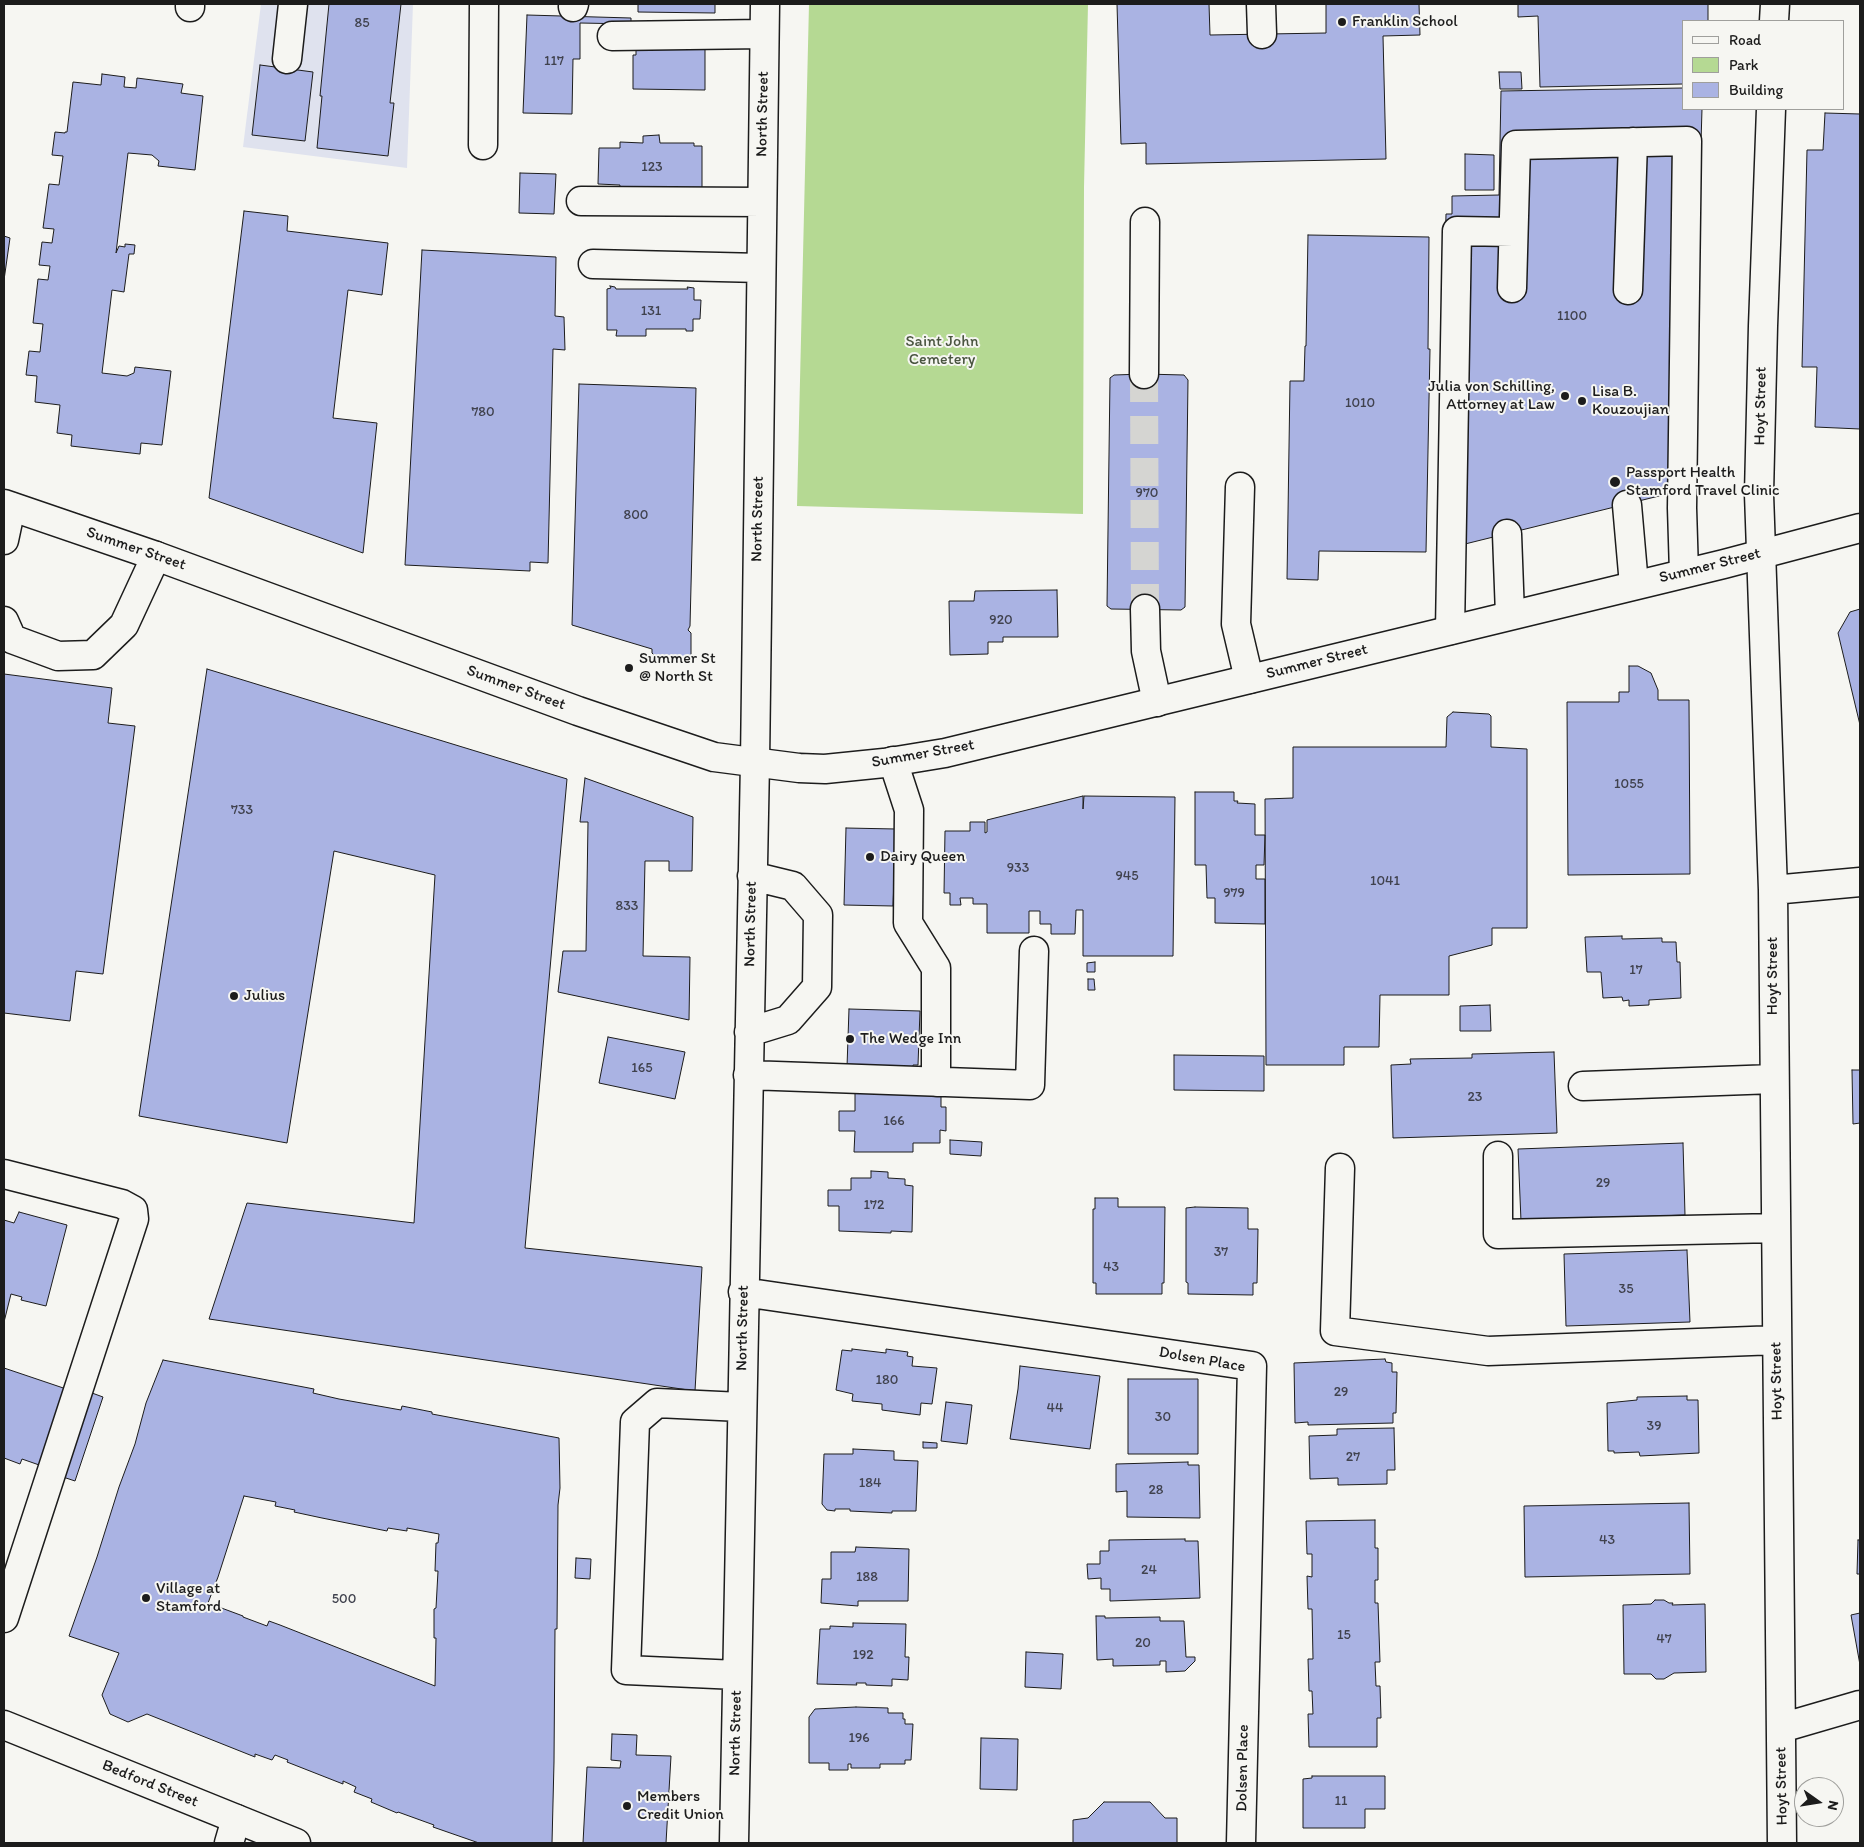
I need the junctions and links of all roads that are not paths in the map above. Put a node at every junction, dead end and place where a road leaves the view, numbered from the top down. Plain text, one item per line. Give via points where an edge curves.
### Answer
1 (293, 4) edge
2 (484, 4) edge
3 (765, 4) edge
4 (1261, 4) edge
5 (1775, 4) edge
6 (1774, 20) edge
7 (764, 34) junction
8 (1262, 34) dead end
9 (612, 36) dead end
10 (287, 59) dead end
11 (1771, 110) edge
12 (1633, 142) junction
13 (483, 145) dead end
14 (581, 201) dead end
15 (762, 202) junction
16 (1145, 222) dead end
17 (1513, 232) junction
18 (593, 264) dead end
19 (761, 268) junction
20 (1512, 288) dead end
21 (1628, 290) dead end
22 (1144, 374) tunnel mouth
23 (1240, 487) dead end
24 (1628, 504) dead end
25 (7, 505) edge
26 (1860, 528) edge
27 (1507, 534) dead end
28 (4, 540) edge
29 (1762, 553) junction
30 (156, 556) junction
31 (1684, 573) junction
32 (1634, 585) junction
33 (1145, 609) tunnel mouth
34 (1510, 616) junction
35 (4, 621) edge
36 (1450, 630) junction
37 (1249, 679) junction
38 (1157, 702) junction
39 (893, 761) junction
40 (754, 762) junction
41 (752, 876) junction
42 (1860, 882) edge
43 (1773, 890) junction
44 (1034, 951) dead end
45 (749, 1032) junction
46 (748, 1075) junction
47 (1774, 1079) junction
48 (936, 1082) junction
49 (1583, 1086) dead end
50 (1498, 1156) dead end
51 (1340, 1168) dead end
52 (4, 1174) edge
53 (1776, 1228) junction
54 (743, 1292) junction
55 (1777, 1340) junction
56 (741, 1408) junction
57 (4, 1618) edge
58 (737, 1675) junction
59 (1860, 1705) edge
60 (4, 1725) edge
61 (1781, 1728) junction
62 (233, 1831) edge
63 (296, 1843) edge
64 (734, 1843) edge
65 (1242, 1843) edge
66 (1782, 1843) edge

1 - 10 street
2 - 13 street
3 - 7 street, North Street
4 - 8 street
5 - 6 street
7 - 9 street
7 - 15 street, North Street
11 - 29 street, Hoyt Street via 1759,494
12 - 17 street via 1516,145
12 - 21 street
12 - 31 street via 1687,141
14 - 15 street
15 - 19 street, North Street
16 - 22 street
17 - 20 street
17 - 36 street via 1457,230
18 - 19 street
19 - 40 street, North Street
23 - 37 street via 1236,624
24 - 32 street
25 - 28 street
25 - 30 street, Summer Street
26 - 29 street, Summer Street
27 - 34 street
29 - 31 street, Summer Street
29 - 43 street, Hoyt Street
30 - 35 street via 124,624 93,655 58,656 12,639
30 - 40 street, Summer Street via 578,711 714,757
31 - 32 street, Summer Street
32 - 34 street, Summer Street
33 - 38 street via 1146,651
34 - 36 street, Summer Street
36 - 37 street, Summer Street
37 - 38 street, Summer Street
38 - 39 street, Summer Street via 944,753
39 - 40 street, Summer Street via 825,769
39 - 48 street via 909,810 908,923 936,968
40 - 41 street, North Street
41 - 45 street, North Street
41 - 45 street via 793,886 818,915 817,987 788,1020
42 - 43 street
43 - 47 street, Hoyt Street
44 - 48 street via 1030,1085
45 - 46 street, North Street
46 - 48 street
46 - 54 street, North Street
47 - 49 street
47 - 53 street, Hoyt Street
50 - 53 street via 1498,1234
51 - 55 street via 1335,1330 1488,1351
52 - 57 street via 122,1204 133,1210 134,1219
53 - 55 street, Hoyt Street
54 - 56 street, North Street
54 - 65 street, Dolsen Place via 1252,1366
55 - 61 street, Hoyt Street
56 - 58 street, North Street
56 - 58 street via 657,1403 635,1422 626,1670
58 - 64 street, North Street
59 - 61 street
60 - 62 street, Bedford Street
61 - 66 street, Hoyt Street
62 - 63 street, Bedford Street

